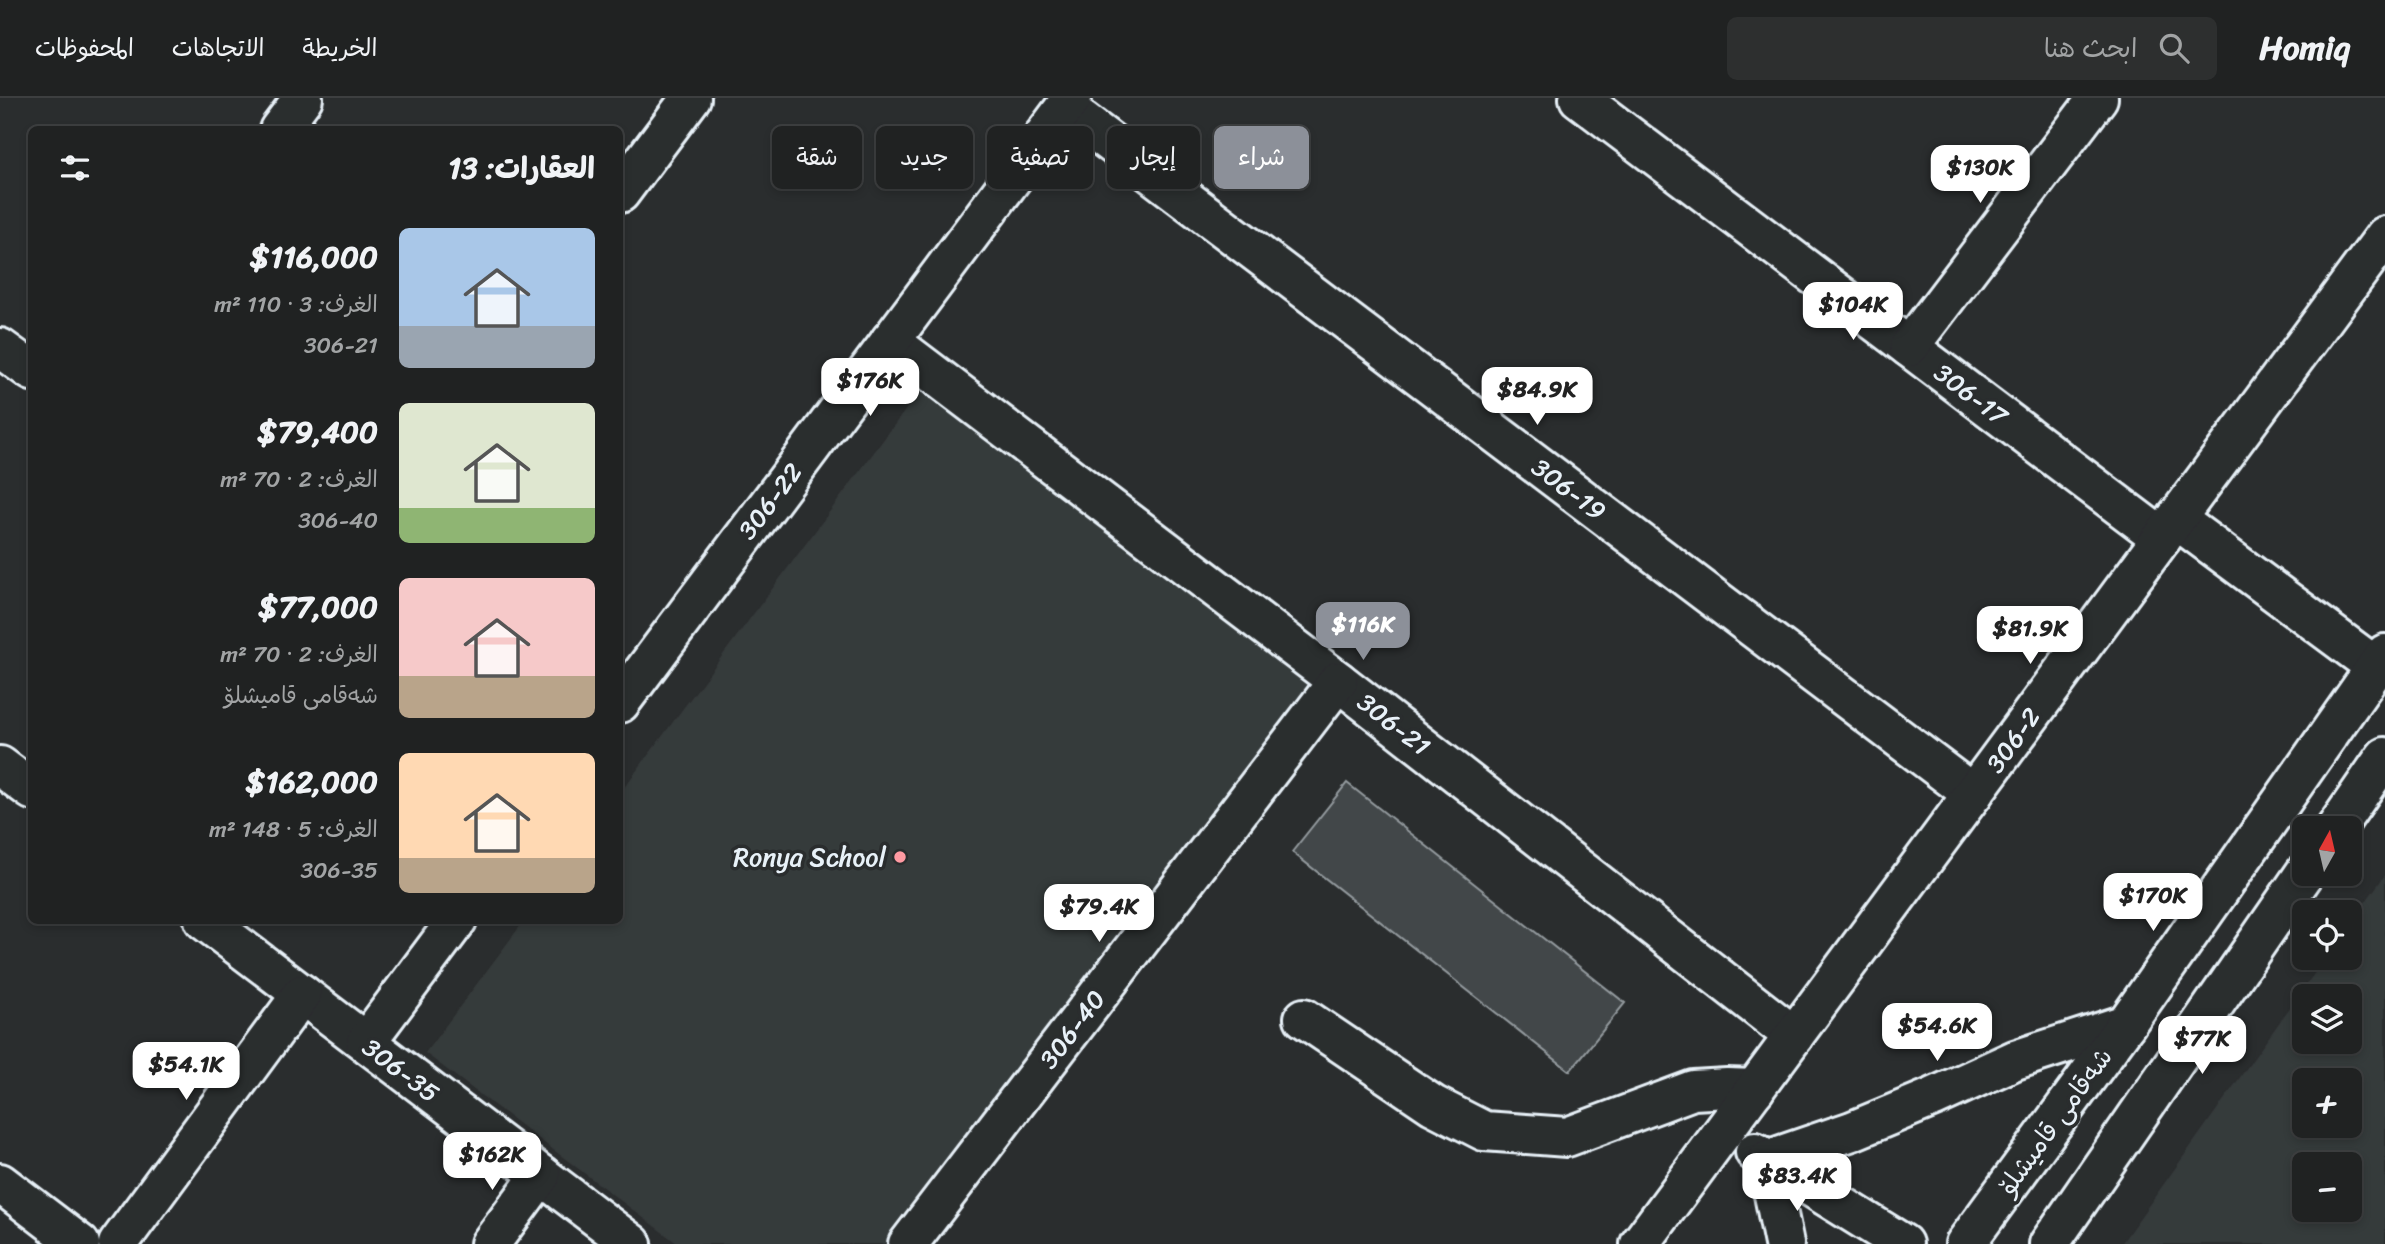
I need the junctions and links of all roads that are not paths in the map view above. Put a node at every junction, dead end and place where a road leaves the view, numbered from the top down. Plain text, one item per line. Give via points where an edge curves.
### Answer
1 (303, 98) edge
2 (691, 98) edge
3 (1579, 98) edge
4 (2098, 98) edge
5 (1068, 103) edge
6 (282, 126) edge
7 (623, 188) edge
8 (2385, 236) edge
9 (890, 341) junction
10 (1909, 347) junction
11 (0, 348) edge
12 (28, 368) edge
13 (2169, 529) junction
14 (2380, 660) edge
15 (1338, 681) junction
16 (623, 699) edge
17 (2385, 757) edge
18 (0, 766) edge
19 (28, 787) edge
20 (1973, 794) junction
21 (2344, 816) edge
22 (2296, 886) edge
23 (209, 924) edge
24 (454, 924) edge
25 (302, 994) junction
26 (1304, 1018) dead end
27 (2126, 1024) junction
28 (1794, 1036) junction
29 (366, 1042) junction
30 (1755, 1089) junction
31 (1723, 1132) junction
32 (1767, 1160) junction
33 (541, 1175) junction
34 (0, 1184) edge
35 (80, 1244) edge
36 (118, 1244) edge
37 (490, 1244) edge
38 (632, 1244) edge
39 (908, 1244) edge
40 (1640, 1244) edge
41 (1784, 1244) edge
42 (1903, 1244) edge
43 (1965, 1244) edge
44 (2049, 1244) edge

1 - 6 street
2 - 7 street
3 - 10 street, 306-17
4 - 10 street
5 - 9 street, 306-22
5 - 20 street, 306-19
8 - 13 street, 306-2
9 - 15 street, 306-21
9 - 16 street, 306-22
10 - 13 street, 306-17
11 - 12 street
13 - 14 street, 306-17
13 - 20 street, 306-2
14 - 27 street, شەقامی قامیشلۆ
15 - 28 street, 306-21
15 - 39 street, 306-40
17 - 21 street
18 - 19 street
20 - 28 street, 306-2
22 - 44 street
23 - 25 street, 306-35
24 - 29 street
25 - 29 street, 306-35
25 - 36 street
26 - 30 street via 1433,1105 1485,1131 1567,1136 1693,1090
27 - 32 street via 2015,1060 1852,1131
27 - 43 street, شەقامی قامیشلۆ
28 - 30 street, 306-2
29 - 33 street, 306-35
30 - 31 street, 306-2
31 - 32 street
31 - 40 street, 306-2
32 - 41 street
32 - 42 street
33 - 37 street
33 - 38 street, 306-35
34 - 35 street

